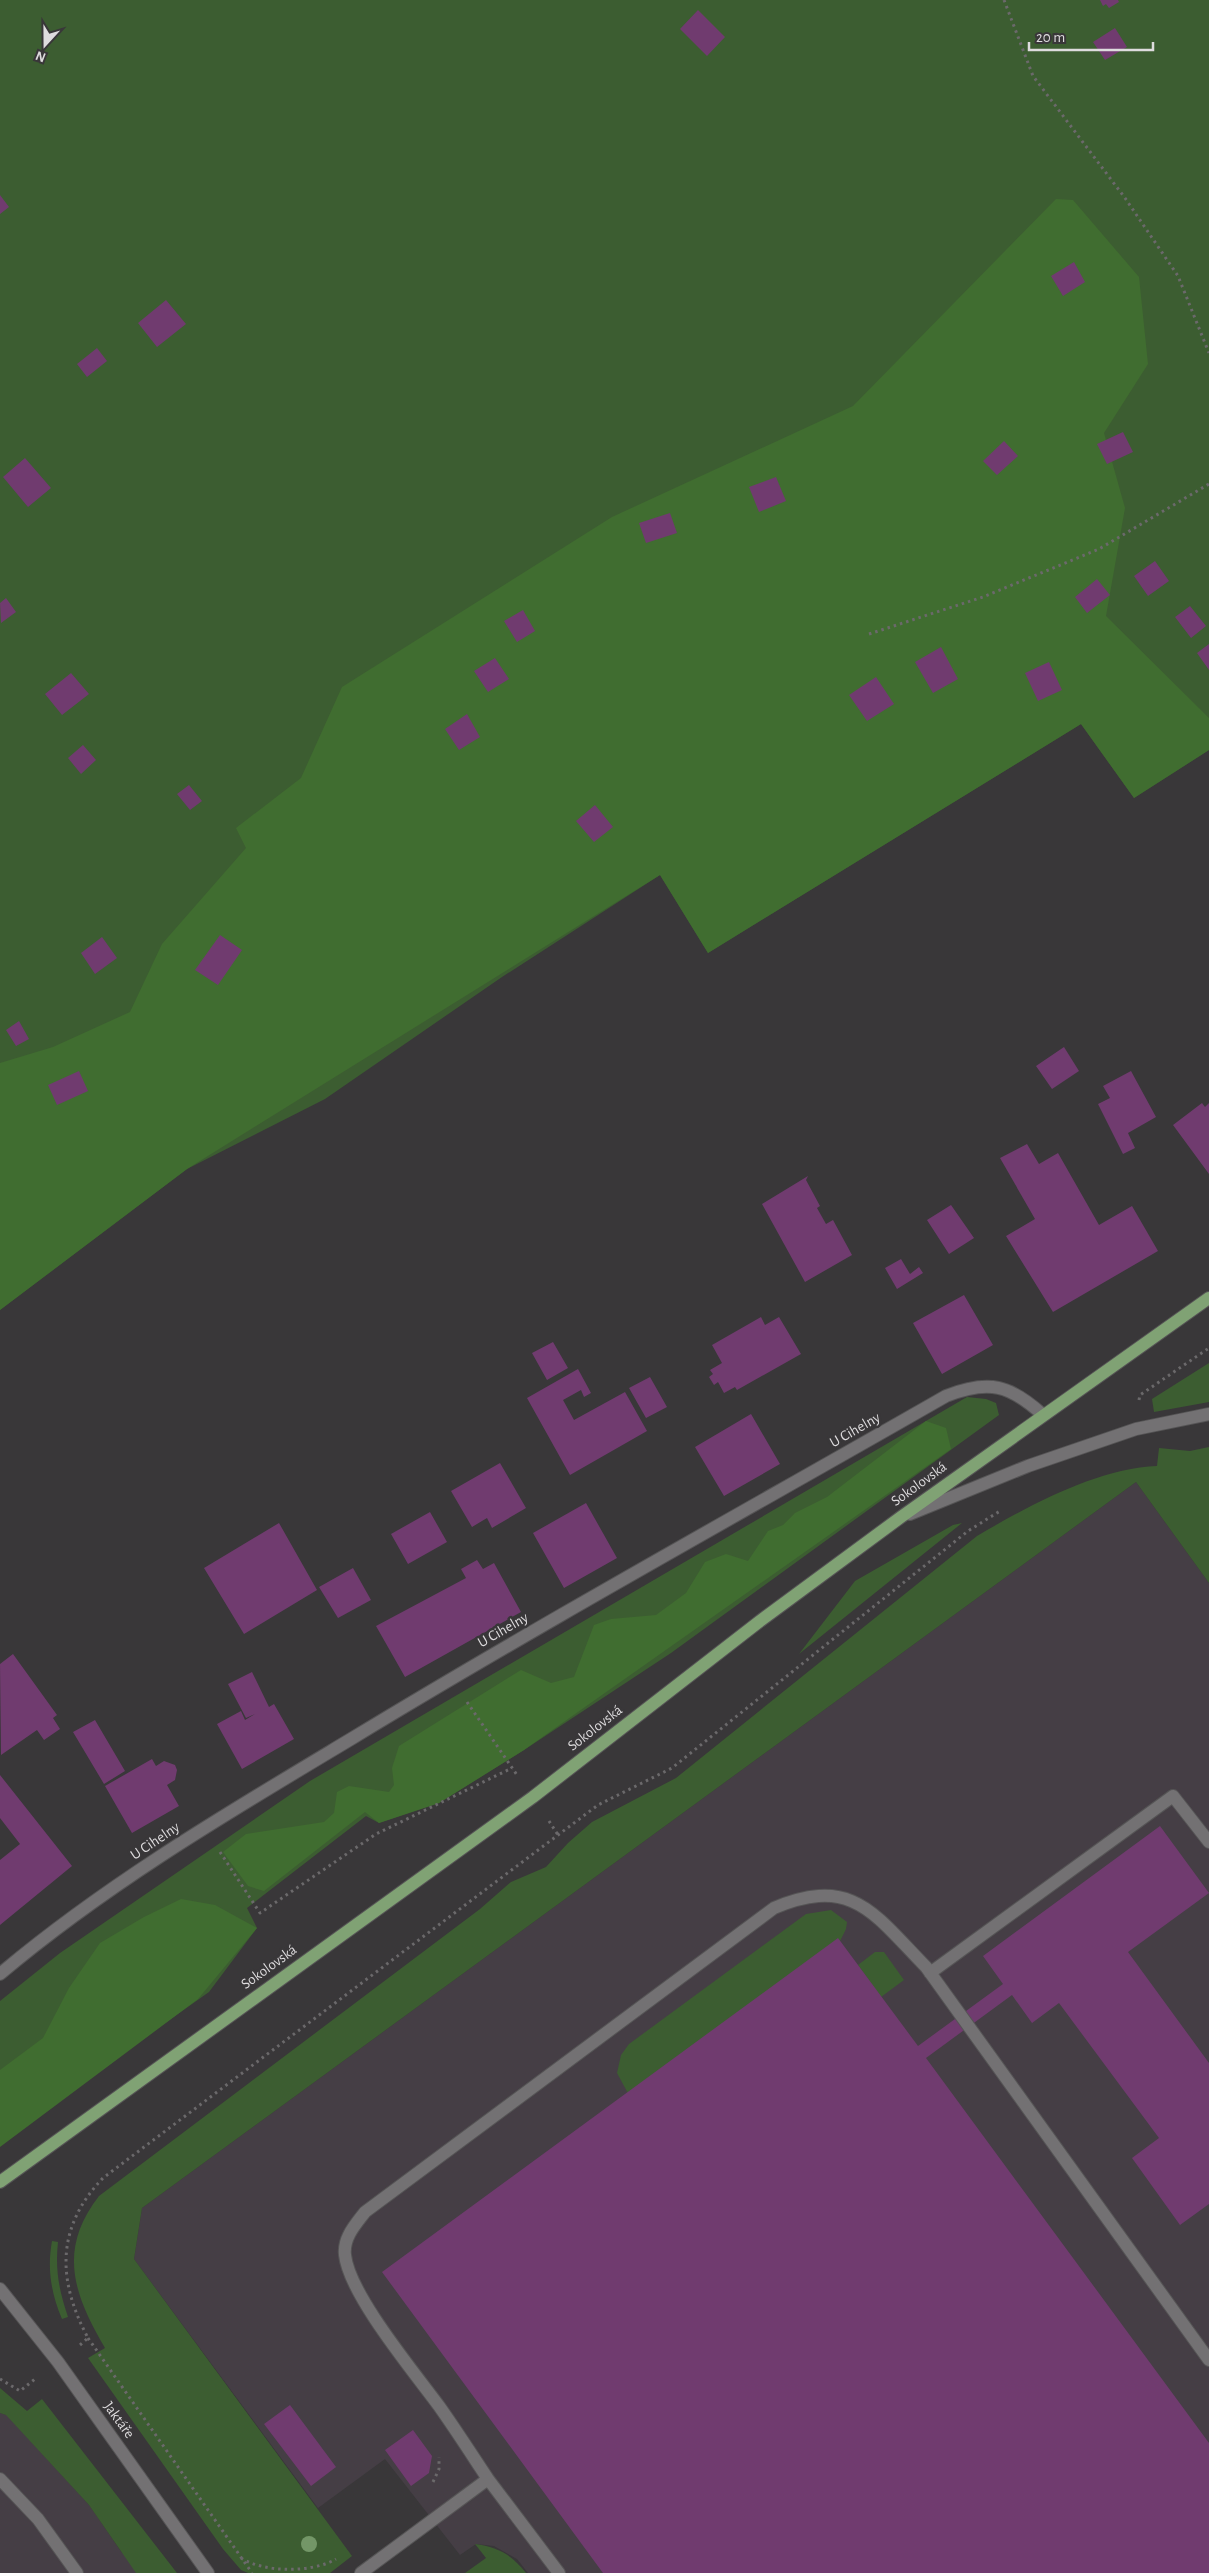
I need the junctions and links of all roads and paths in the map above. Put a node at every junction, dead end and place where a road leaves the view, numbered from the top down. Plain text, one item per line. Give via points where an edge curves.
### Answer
1 (1004, 0) edge
2 (1209, 353) edge
3 (1209, 484) edge
4 (869, 634) dead end
5 (1209, 1298) edge
6 (1209, 1348) edge
7 (1209, 1414) edge
8 (1043, 1415) junction
9 (1136, 1429) junction
10 (1004, 1509) dead end
11 (901, 1517) junction
12 (451, 1678) junction
13 (512, 1768) junction
14 (533, 1797) junction
15 (204, 1828) junction
16 (558, 1835) junction
17 (1209, 1842) edge
18 (930, 1972) junction
19 (0, 1974) edge
20 (0, 2182) edge
21 (0, 2289) edge
22 (88, 2338) junction
23 (1209, 2360) edge
24 (58, 2362) junction
25 (0, 2379) edge
26 (439, 2455) dead end
27 (0, 2479) edge
28 (488, 2479) junction
29 (428, 2486) dead end
30 (241, 2558) junction
31 (338, 2558) dead end
32 (77, 2573) edge
33 (208, 2573) edge
34 (252, 2573) edge
35 (361, 2573) edge
36 (558, 2573) edge

1 - 2 path via 1034,76 1125,198 1178,276
3 - 4 path via 1099,549 983,597
5 - 8 main road, Sokolovská
6 - 9 path via 1140,1396
7 - 9 street
8 - 11 main road, Sokolovská
8 - 12 street, U Cihelny via 1024,1398 1004,1389 973,1388 946,1396
9 - 11 street via 1028,1466
10 - 16 path via 968,1531 672,1768 598,1806
11 - 14 main road, Sokolovská via 760,1621
12 - 13 path
12 - 15 street, U Cihelny
13 - 14 path
13 - 15 path via 376,1834 260,1913
14 - 16 path
14 - 20 main road, Sokolovská
15 - 19 street, U Cihelny via 43,1938
16 - 22 path via 103,2178 87,2195 76,2213 69,2235 65,2266 76,2314
17 - 18 street via 1173,1796
18 - 23 street
18 - 28 street via 858,1903 838,1896 801,1897 774,1908 365,2212 345,2242 347,2272 368,2308
21 - 24 street, Jaktáře
22 - 24 path
22 - 30 path
24 - 25 path via 20,2391
24 - 33 street, Jaktáře
26 - 29 path via 439,2469
27 - 32 street via 38,2519
28 - 35 street
28 - 36 street
30 - 31 path via 259,2568 286,2572 314,2571
30 - 34 path

